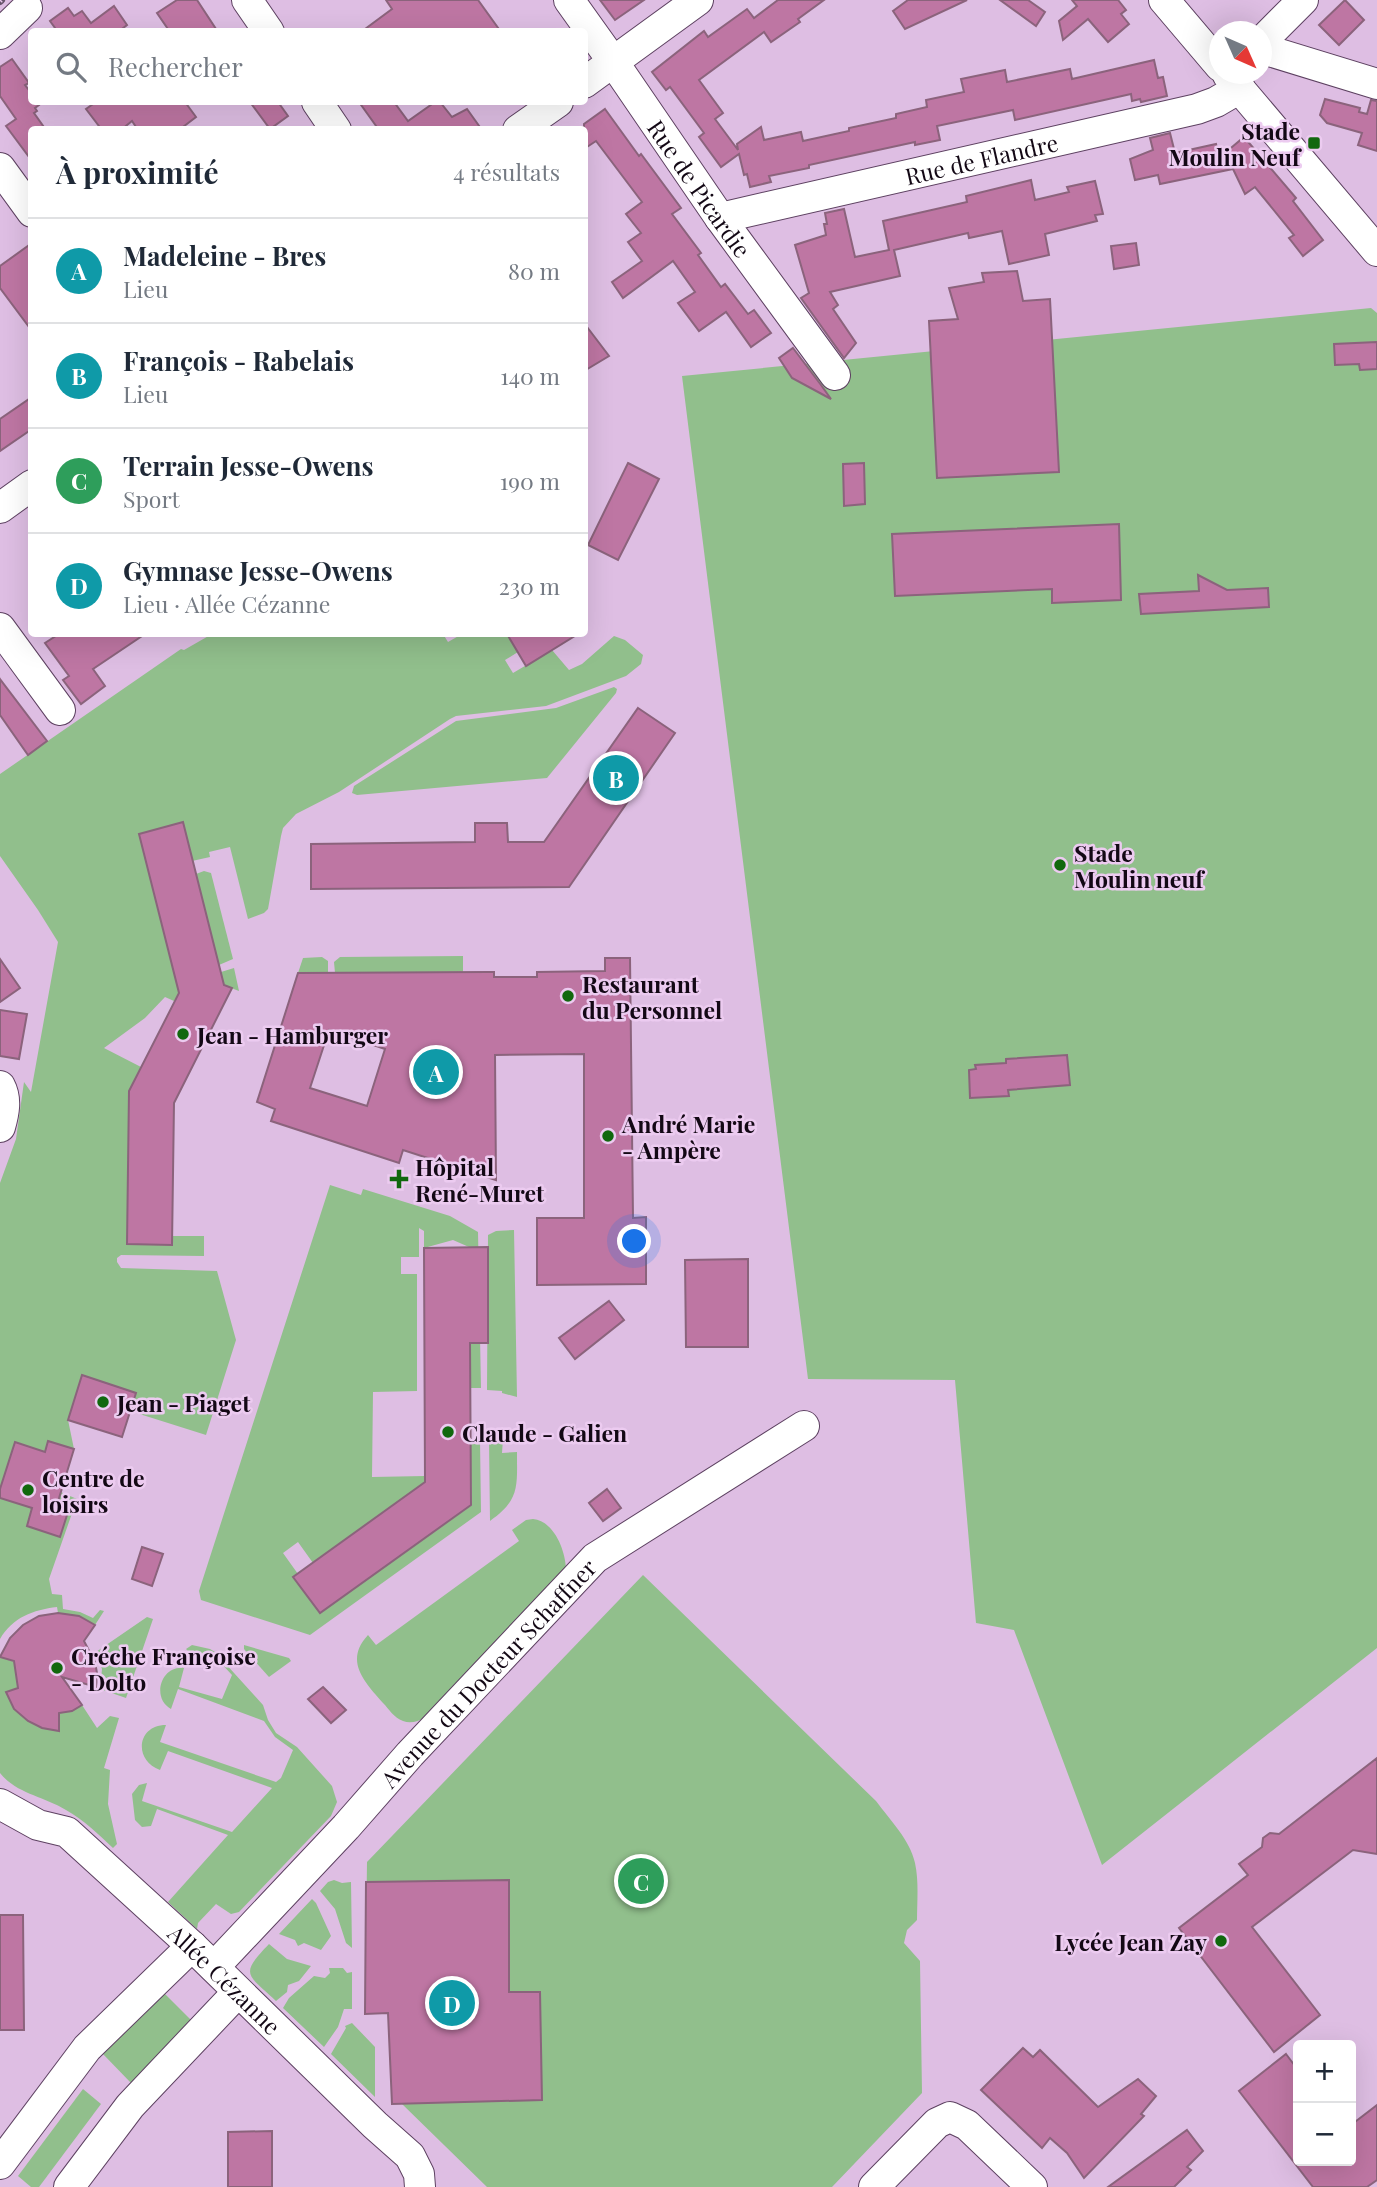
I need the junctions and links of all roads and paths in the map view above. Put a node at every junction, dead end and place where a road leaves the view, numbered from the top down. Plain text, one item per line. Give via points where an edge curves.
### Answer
1 (247, 0) edge
2 (569, 0) edge
3 (698, 0) edge
4 (1164, 0) edge
5 (1303, 0) edge
6 (27, 8) dead end
7 (266, 28) edge
8 (1272, 31) edge
9 (0, 34) edge
10 (1209, 51) edge
11 (1272, 53) edge
12 (614, 62) junction
13 (588, 80) edge
14 (1226, 84) edge
15 (1238, 84) edge
16 (1377, 84) edge
17 (319, 105) edge
18 (554, 105) edge
19 (333, 126) edge
20 (524, 126) edge
21 (0, 168) edge
22 (28, 206) edge
23 (720, 218) junction
24 (1377, 251) edge
25 (835, 375) dead end
26 (28, 488) edge
27 (0, 508) edge
28 (0, 628) edge
29 (60, 709) dead end
30 (0, 1086) edge
31 (0, 1127) edge
32 (804, 1426) dead end
33 (0, 1804) edge
34 (192, 1946) junction
35 (214, 1967) junction
36 (238, 1992) junction
37 (0, 2164) edge
38 (69, 2187) edge
39 (420, 2187) edge
40 (874, 2187) edge
41 (1032, 2187) edge

1 - 7 street
2 - 12 street, Rue de Picardie
3 - 12 street
4 - 10 street
5 - 8 street
6 - 9 street
11 - 16 street
12 - 13 street
12 - 23 street, Rue de Picardie
14 - 23 street, Rue de Flandre via 1216,102 1197,109
15 - 24 street
17 - 19 street
18 - 20 street
21 - 22 street
23 - 25 street, Rue de Picardie
26 - 27 street
28 - 29 street
30 - 31 street via 5,1110
32 - 35 street, Avenue du Docteur Schaffner via 595,1558
33 - 34 street, Allée Cézanne via 38,1825 66,1832
34 - 35 street, Allée Cézanne
34 - 37 street via 87,2048
35 - 36 street, Allée Cézanne
36 - 38 street via 130,2106
36 - 39 street, Allée Cézanne via 410,2156
40 - 41 street via 936,2123 950,2117 967,2125

